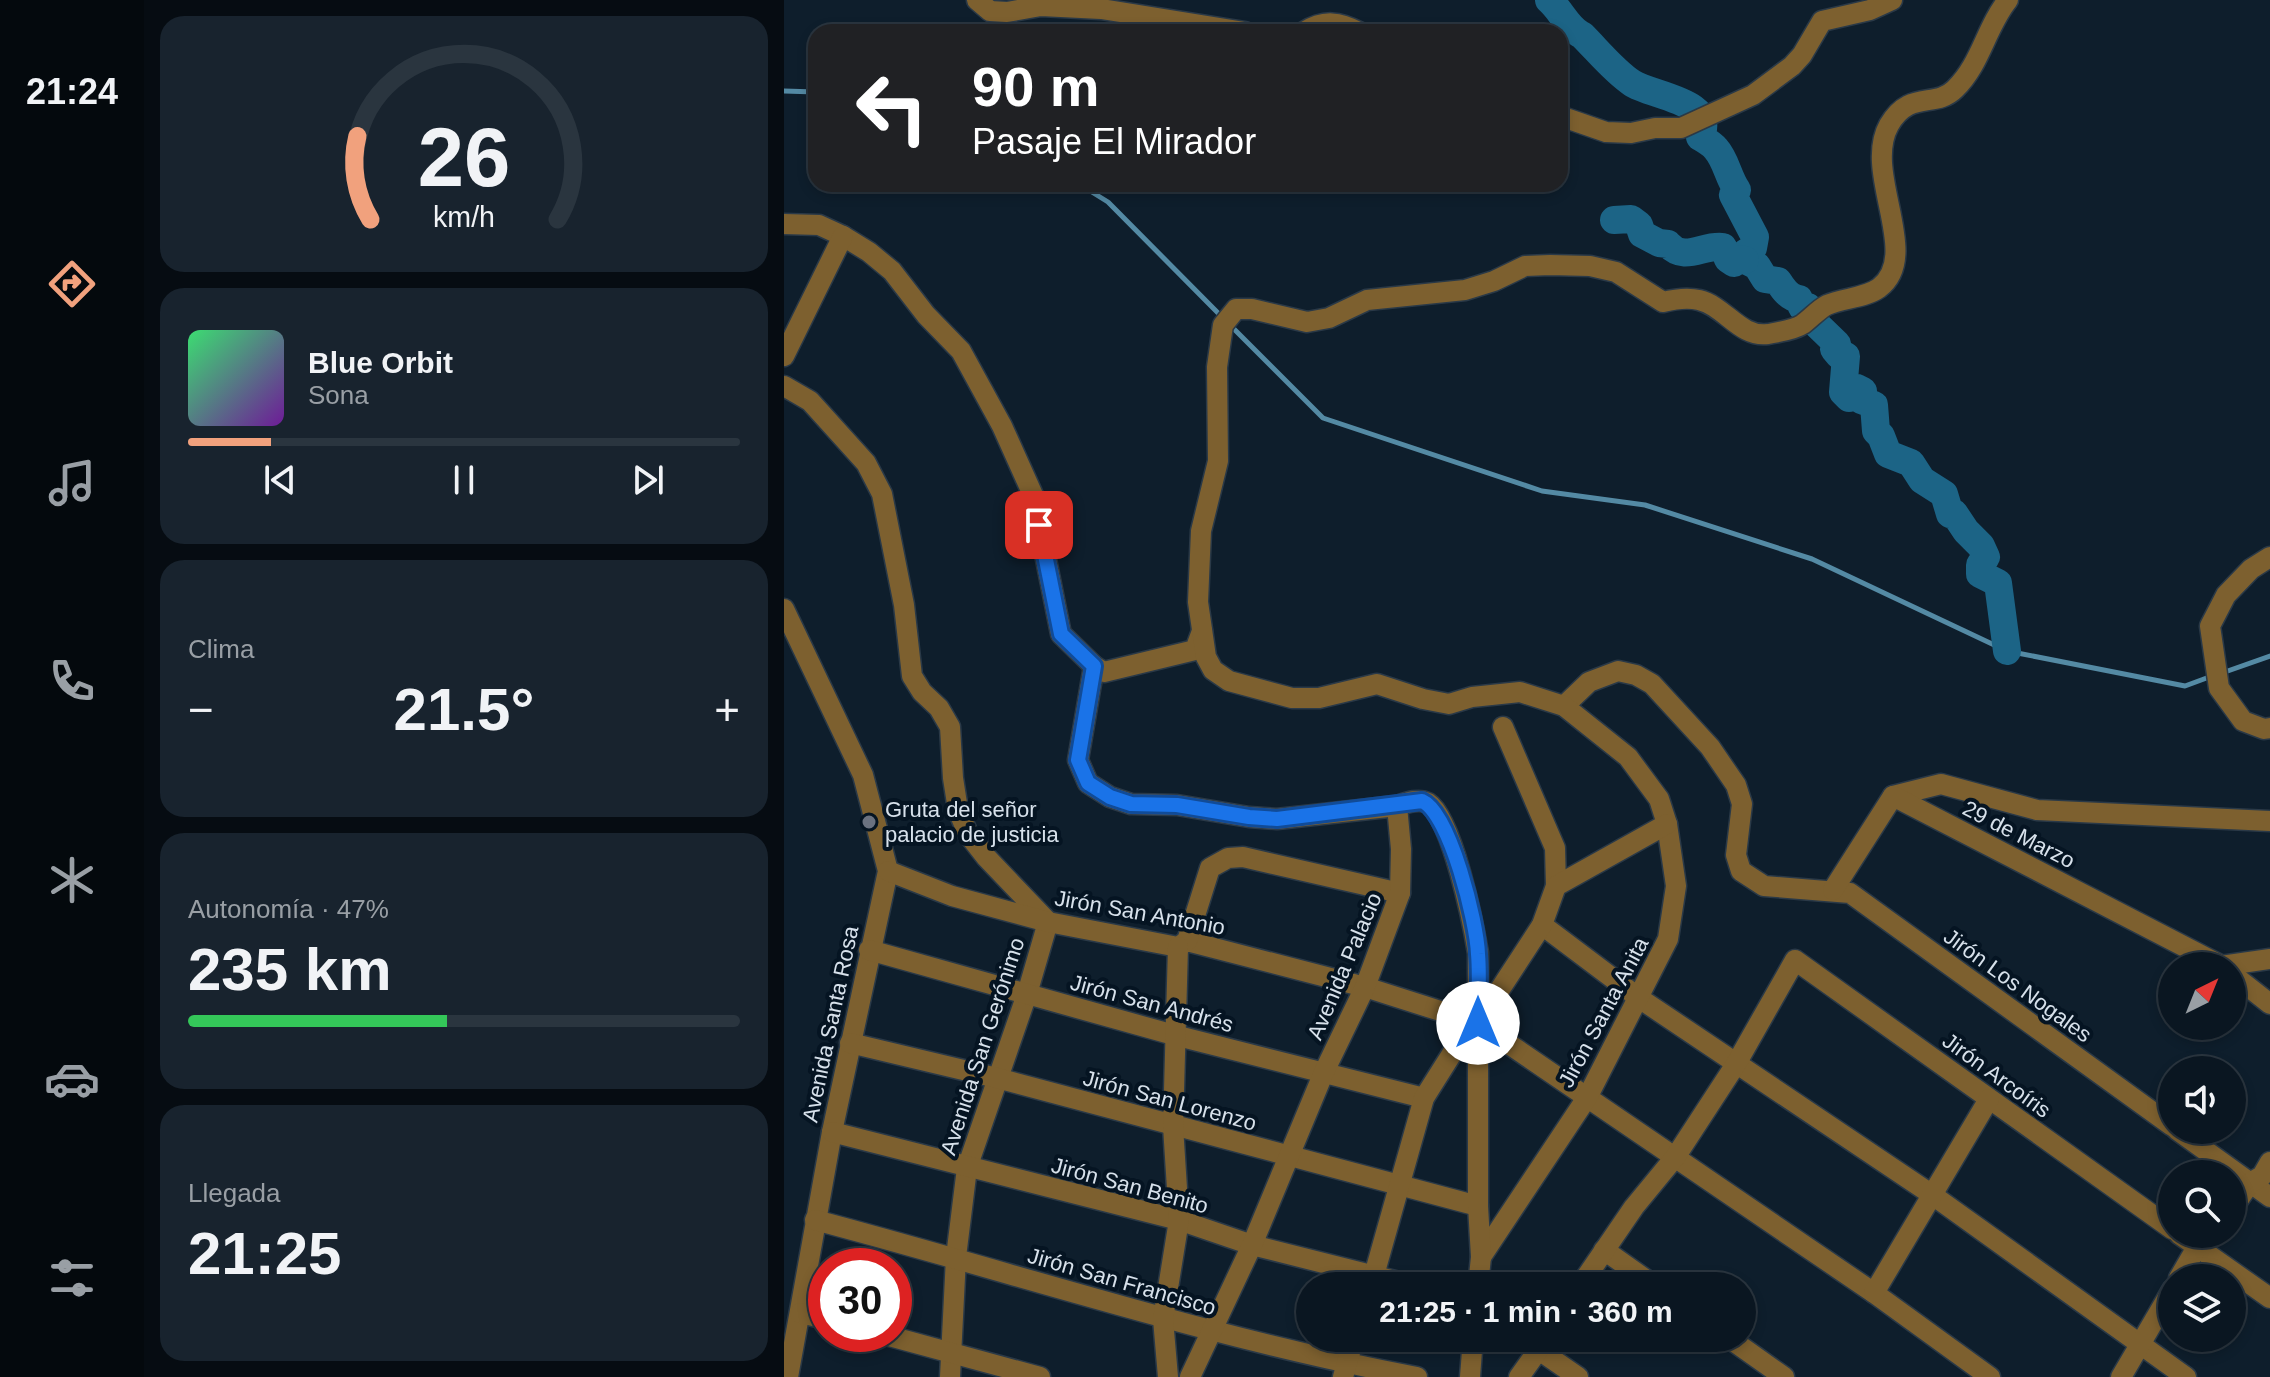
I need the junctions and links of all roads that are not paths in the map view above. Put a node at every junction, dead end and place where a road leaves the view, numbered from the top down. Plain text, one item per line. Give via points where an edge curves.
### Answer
1 (977, 0) edge
2 (1892, 0) edge
3 (2008, 0) edge
4 (1195, 24) edge
5 (1322, 24) edge
6 (1345, 24) edge
7 (1568, 119) edge
8 (784, 224) edge
9 (843, 236) junction
10 (784, 356) edge
11 (784, 386) edge
12 (2270, 557) edge
13 (784, 609) edge
14 (1202, 631) junction
15 (1094, 666) junction
16 (1564, 706) junction
17 (1503, 727) dead end
18 (2270, 728) edge
19 (1893, 796) junction
20 (1397, 806) junction
21 (2270, 821) edge
22 (1667, 824) junction
23 (888, 871) junction
24 (1556, 886) junction
25 (1833, 890) junction
26 (1400, 893) junction
27 (1048, 922) junction
28 (1542, 925) junction
29 (1182, 944) junction
30 (869, 950) junction
31 (2195, 952) edge
32 (2270, 959) edge
33 (2246, 962) edge
34 (2246, 985) edge
35 (1365, 987) junction
36 (1027, 994) junction
37 (1639, 998) junction
38 (2270, 1004) edge
39 (1478, 1023) junction
40 (1174, 1035) junction
41 (850, 1043) junction
42 (1736, 1064) junction
43 (1324, 1072) junction
44 (997, 1078) junction
45 (1588, 1096) junction
46 (1424, 1098) junction
47 (1989, 1099) junction
48 (2158, 1116) edge
49 (1173, 1126) junction
50 (832, 1132) junction
51 (2196, 1144) edge
52 (1288, 1156) junction
53 (1676, 1156) junction
54 (2270, 1162) edge
55 (967, 1168) junction
56 (2250, 1183) junction
57 (1400, 1187) junction
58 (2246, 1189) edge
59 (1931, 1194) junction
60 (2270, 1197) edge
61 (1478, 1206) junction
62 (2158, 1219) edge
63 (815, 1220) junction
64 (1179, 1220) junction
65 (1252, 1245) junction
66 (2197, 1248) edge
67 (1604, 1250) junction
68 (2200, 1250) junction
69 (956, 1257) junction
70 (1481, 1257) junction
71 (2190, 1264) edge
72 (1342, 1272) edge
73 (1375, 1272) edge
74 (1479, 1272) edge
75 (1589, 1272) edge
76 (1635, 1272) edge
77 (1874, 1293) junction
78 (2270, 1298) edge
79 (800, 1313) junction
80 (2158, 1314) edge
81 (808, 1315) edge
82 (1163, 1319) junction
83 (1212, 1332) junction
84 (912, 1342) edge
85 (2140, 1344) junction
86 (951, 1352) junction
87 (1472, 1352) edge
88 (1537, 1352) edge
89 (1551, 1352) edge
90 (1749, 1352) edge
91 (1344, 1370) edge
92 (788, 1377) edge
93 (950, 1377) edge
94 (1040, 1377) edge
95 (1168, 1377) edge
96 (1190, 1377) edge
97 (1417, 1377) edge
98 (1470, 1377) edge
99 (1519, 1377) edge
100 (1578, 1377) edge
101 (1784, 1377) edge
102 (1990, 1377) edge
103 (2121, 1377) edge
104 (2186, 1377) edge

1 - 4 street via 990,11 1041,6 1101,9
2 - 7 street via 1822,21 1792,66 1753,95 1681,128 1606,132
3 - 14 street via 1957,88 1905,105 1888,127 1880,159 1896,242 1888,279 1876,290 1824,306 1799,327 1750,333 1700,300 1663,302 1616,272 1590,266 1525,266 1465,290 1367,300 1307,322 1252,309 1230,317 1217,367 1218,461 1201,531
5 - 6 street
8 - 9 street via 819,225
9 - 10 street
9 - 15 street via 892,271 961,351 1033,495 1061,634
11 - 27 street via 810,401 866,463 882,494 912,676 950,727 958,810 986,857
12 - 18 street via 2226,595 2210,626 2219,688 2243,721
13 - 23 street via 863,775
14 - 15 street via 1195,650 1104,672
14 - 16 street via 1213,670 1229,681 1292,698 1319,698 1377,684 1449,704 1520,692
15 - 20 street via 1078,760 1088,783 1110,797 1131,804 1277,819
16 - 22 street, Jirón Santa Anita via 1628,757 1659,799
16 - 25 street via 1589,682 1618,671 1652,684 1710,747 1736,785 1742,804 1736,855 1741,871 1764,886
17 - 24 street via 1555,848
19 - 21 street via 1941,784 2037,810
19 - 25 street
19 - 31 street, 29 de Marzo
20 - 26 street, Avenida Palacio
20 - 39 street via 1422,801 1431,805 1446,829 1478,953
22 - 24 street
22 - 37 street, Jirón Santa Anita via 1676,886 1668,939
23 - 27 street, Jirón San Antonio via 952,896
23 - 30 street, Avenida Santa Rosa
24 - 28 street
25 - 48 street, Jirón Los Nogales via 1850,893
26 - 29 street via 1228,858 1210,868
26 - 35 street, Avenida Palacio
27 - 29 street, Jirón San Antonio
27 - 36 street, Avenida San Gerónimo
28 - 37 street
28 - 39 street
29 - 35 street, Jirón San Antonio
29 - 40 street
30 - 36 street, Jirón San Andrés
30 - 41 street, Avenida Santa Rosa
32 - 33 street
34 - 38 street
35 - 39 street, Jirón San Antonio
35 - 43 street, Avenida Palacio
36 - 40 street, Jirón San Andrés
36 - 44 street, Avenida San Gerónimo
37 - 42 street
37 - 45 street, Jirón Santa Anita
39 - 45 street, Jirón San Antonio
39 - 46 street
39 - 61 street
40 - 43 street, Jirón San Andrés
40 - 49 street
41 - 44 street, Jirón San Lorenzo
41 - 50 street, Avenida Santa Rosa
42 - 47 street, Jirón Arcoíris via 1795,960
42 - 53 street
42 - 59 street
43 - 46 street, Jirón San Andrés
43 - 52 street, Avenida Palacio
44 - 49 street, Jirón San Lorenzo
44 - 55 street, Avenida San Gerónimo
45 - 53 street, Jirón San Antonio
45 - 70 street, Jirón Santa Anita
46 - 57 street
47 - 59 street
47 - 62 street, Jirón Arcoíris
49 - 52 street, Jirón San Lorenzo
49 - 64 street
50 - 55 street, Jirón San Benito
50 - 63 street, Avenida Santa Rosa
51 - 56 street
52 - 57 street, Jirón San Lorenzo
52 - 65 street, Avenida Palacio
53 - 67 street
53 - 77 street, Jirón San Antonio
54 - 56 street
55 - 64 street, Jirón San Benito
55 - 69 street, Avenida San Gerónimo
56 - 58 street
56 - 60 street
57 - 61 street, Jirón San Lorenzo
57 - 73 street
59 - 77 street
59 - 85 street
61 - 70 street
63 - 69 street, Jirón San Francisco
63 - 79 street, Avenida Santa Rosa
64 - 65 street, Jirón San Benito
64 - 82 street
65 - 72 street, Jirón San Benito
65 - 83 street, Avenida Palacio
66 - 68 street
67 - 75 street
67 - 76 street
68 - 71 street
68 - 78 street
69 - 82 street, Jirón San Francisco
69 - 86 street, Avenida San Gerónimo
70 - 74 street
77 - 102 street, Jirón San Antonio
79 - 81 street
79 - 92 street, Avenida Santa Rosa
80 - 85 street
82 - 83 street, Jirón San Francisco
82 - 95 street
83 - 91 street, Jirón San Francisco
83 - 96 street, Avenida Palacio
84 - 86 street
85 - 103 street
85 - 104 street
86 - 93 street, Avenida San Gerónimo
86 - 94 street
87 - 98 street
88 - 99 street
89 - 100 street
90 - 101 street
91 - 97 street, Jirón San Francisco

